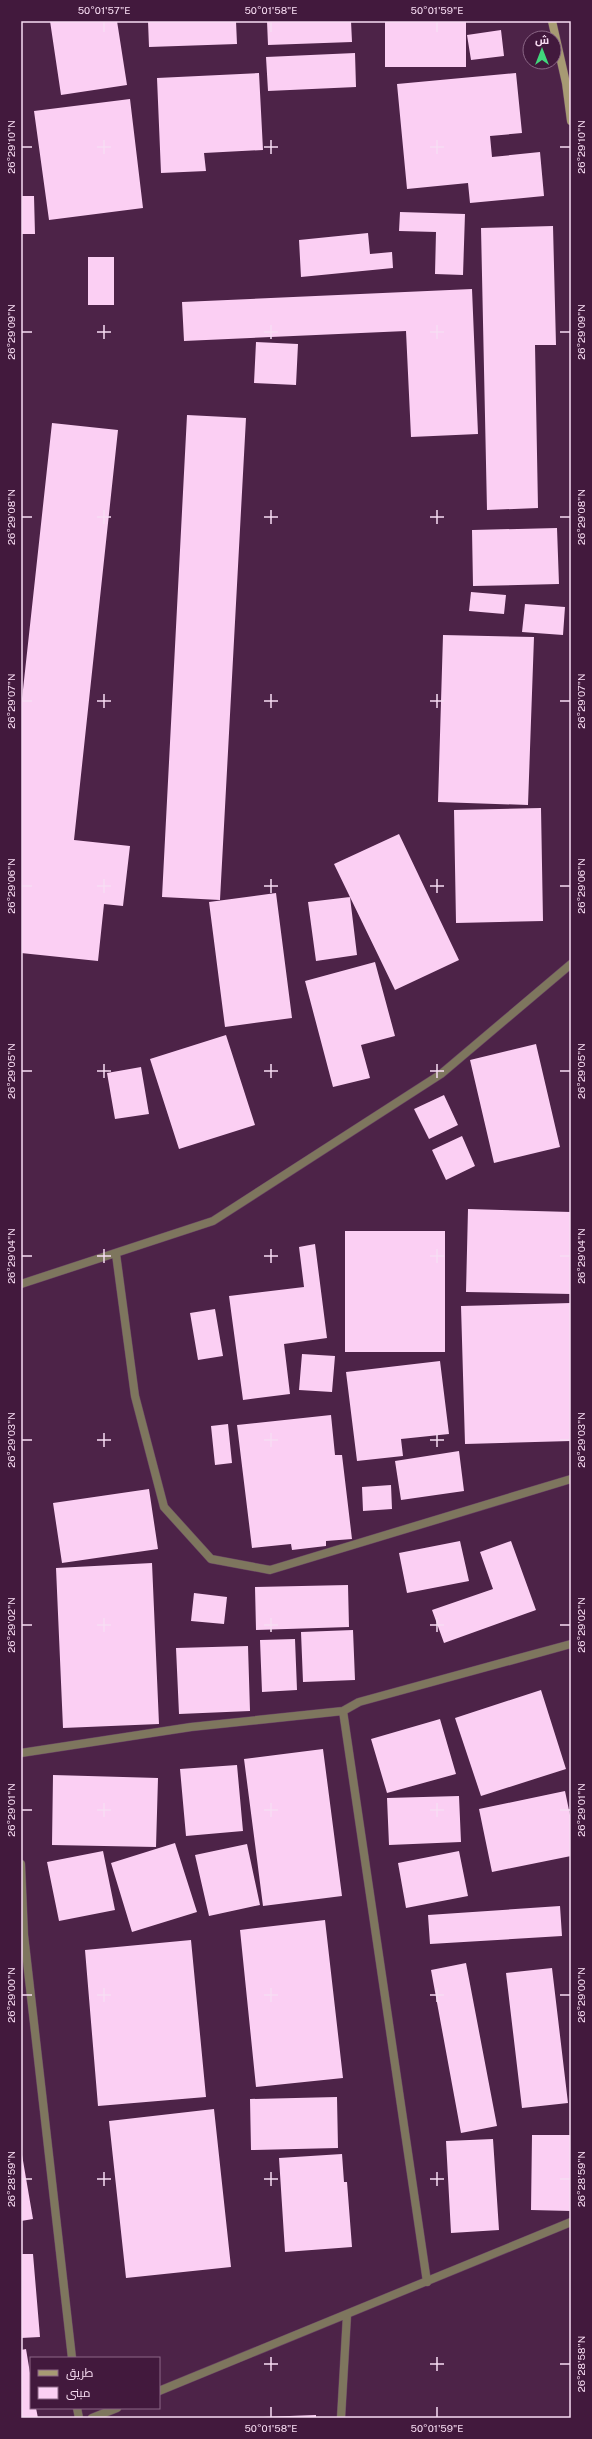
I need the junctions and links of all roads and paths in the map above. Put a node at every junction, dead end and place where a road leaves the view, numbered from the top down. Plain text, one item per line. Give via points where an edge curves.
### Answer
1 (552, 21) edge
2 (571, 121) edge
3 (571, 964) edge
4 (116, 1254) junction
5 (21, 1284) edge
6 (571, 1479) edge
7 (571, 1644) edge
8 (343, 1711) junction
9 (21, 1753) edge
10 (21, 1864) edge
11 (22, 1935) edge
12 (571, 2222) edge
13 (427, 2282) junction
14 (347, 2315) junction
15 (72, 2357) edge
16 (160, 2391) edge
17 (114, 2409) edge
18 (92, 2418) edge
19 (341, 2418) edge

1 - 2 street via 566,83
3 - 4 street via 441,1074 213,1221
4 - 5 street
4 - 6 street via 135,1396 164,1507 211,1559 270,1570
7 - 8 street via 359,1702
8 - 9 street via 191,1727
8 - 13 street
10 - 11 street
11 - 15 street
12 - 13 street
13 - 14 street
14 - 16 street
14 - 19 street
17 - 18 street

